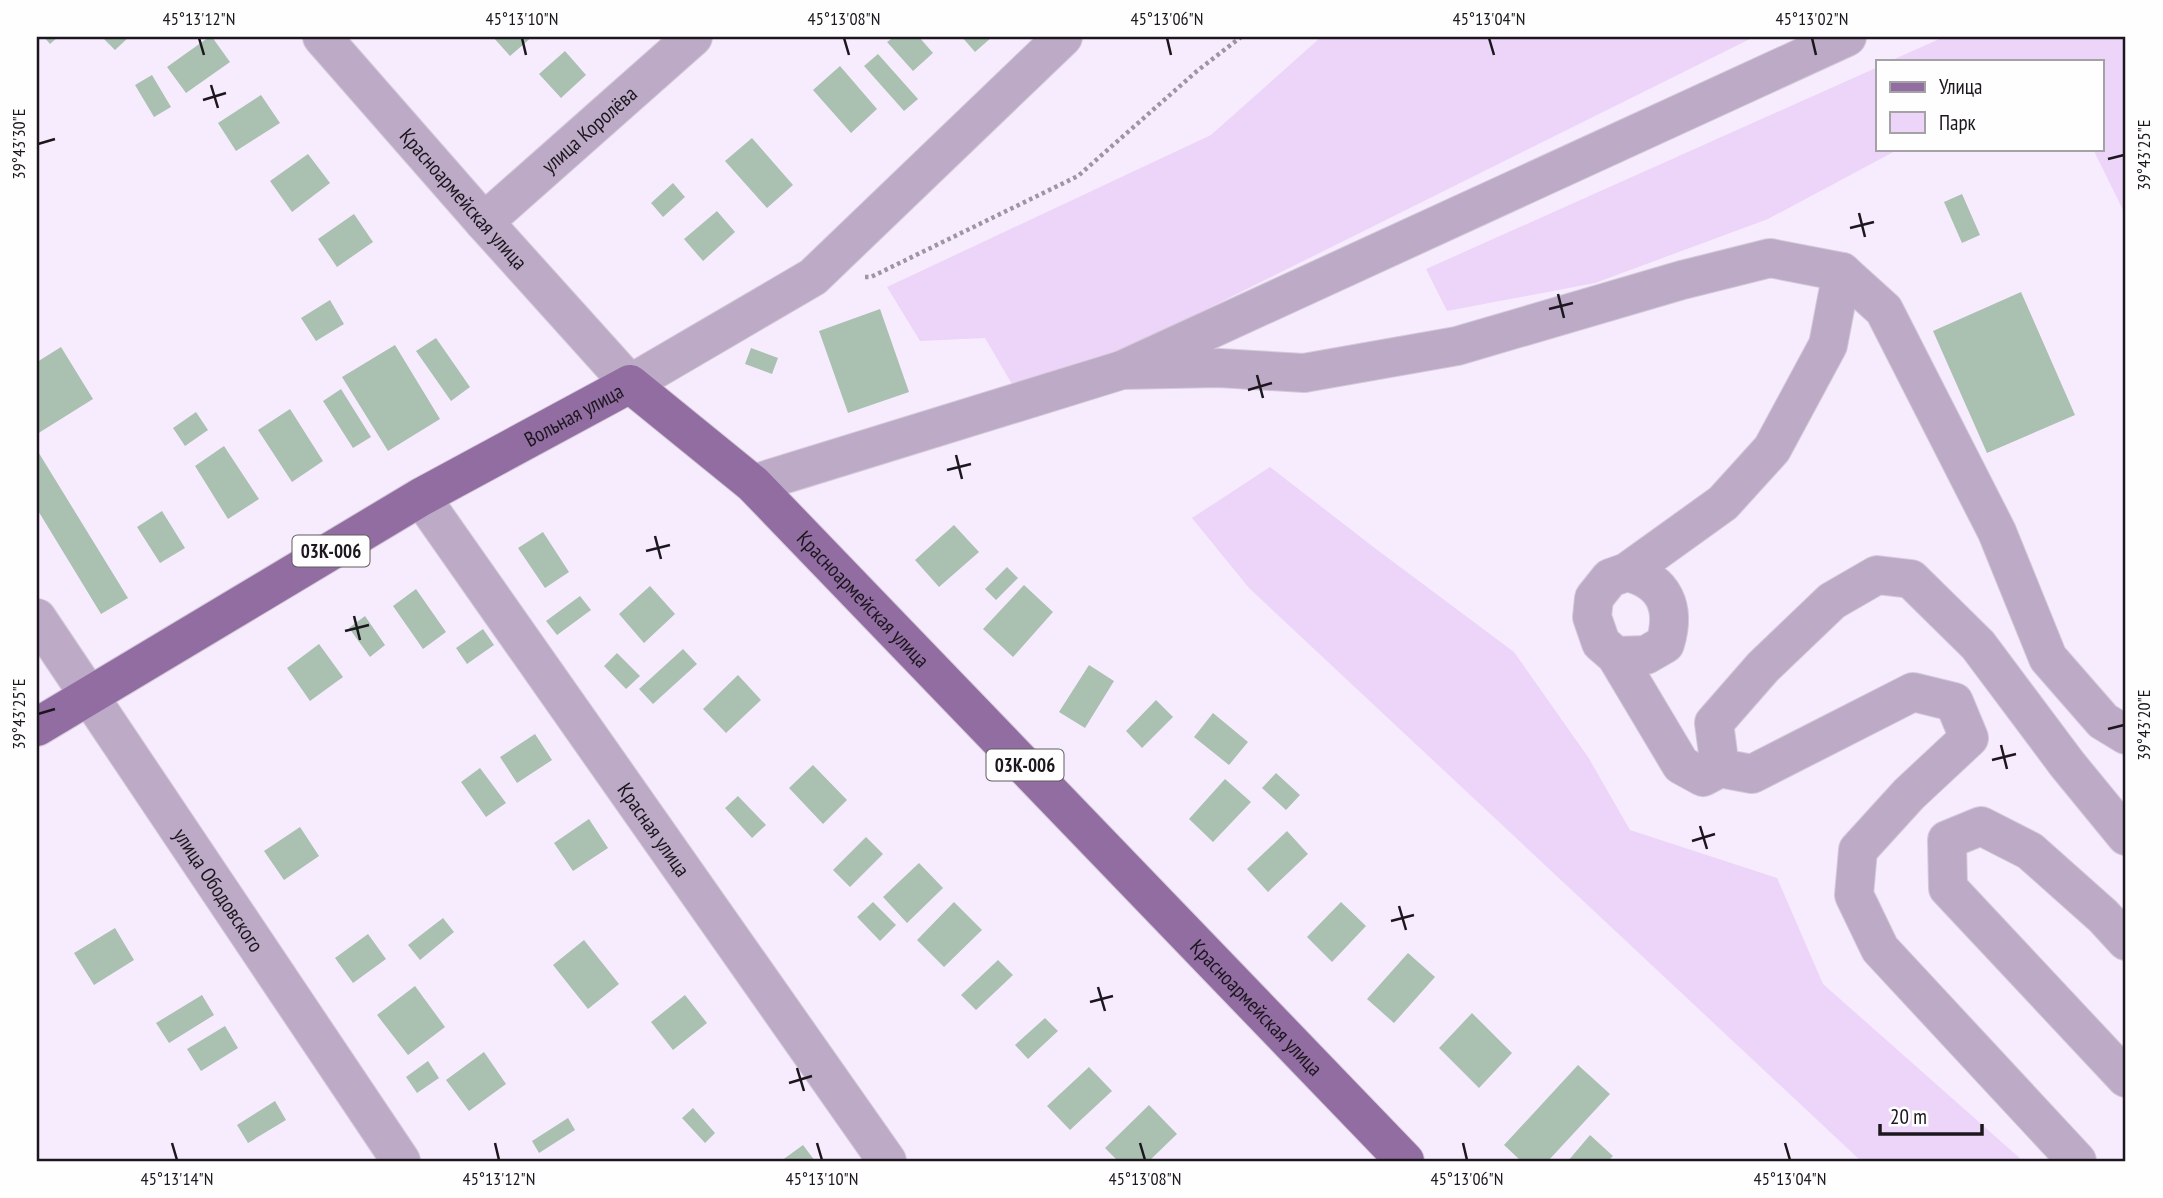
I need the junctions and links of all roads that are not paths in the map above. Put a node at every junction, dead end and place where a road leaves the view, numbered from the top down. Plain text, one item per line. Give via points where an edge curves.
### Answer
1 (323, 37) edge
2 (693, 37) edge
3 (1063, 37) edge
4 (1847, 37) edge
5 (484, 222) junction
6 (1842, 272) junction
7 (1122, 370) junction
8 (630, 384) junction
9 (753, 484) junction
10 (421, 497) junction
11 (1627, 572) junction
12 (37, 618) edge
13 (1616, 656) junction
14 (90, 695) junction
15 (37, 727) edge
16 (2115, 728) edge
17 (2067, 764) junction
18 (1720, 768) junction
19 (2126, 836) edge
20 (2126, 941) edge
21 (2126, 1078) edge
22 (401, 1161) edge
23 (887, 1161) edge
24 (1405, 1161) edge
25 (2077, 1161) edge

1 - 5 street, Красноармейская улица
2 - 5 street, улица Королёва
3 - 8 street, Вольная улица via 813,276
4 - 7 street
5 - 8 street, Красноармейская улица
6 - 7 street via 1770,258 1457,345 1304,373 1219,368
6 - 11 street via 1828,345 1772,449 1723,503
6 - 16 street via 1884,310 1997,532 2048,658
7 - 9 street
8 - 9 main road, Красноармейская улица / 03К-006
8 - 10 main road, Вольная улица / 03К-006
9 - 24 main road, Красноармейская улица / 03К-006
10 - 14 main road, Вольная улица / 03К-006
10 - 23 street, Красная улица
11 - 13 street via 1611,578 1594,598 1592,617 1601,643
11 - 13 street via 1644,576 1667,599 1670,627 1665,644 1646,655
12 - 14 street, улица Ободовского
13 - 18 street via 1681,765 1703,776
14 - 15 main road, Вольная улица / 03К-006
14 - 22 street, улица Ободовского
16 - 17 street
17 - 18 street via 1978,645 1911,579 1877,575 1832,601 1763,667 1714,723
17 - 19 street
18 - 25 street via 1752,774 1913,692 1954,702 1969,738 1858,850 1854,895 1880,949
20 - 21 street via 2030,851 1981,826 1947,840 1948,888

